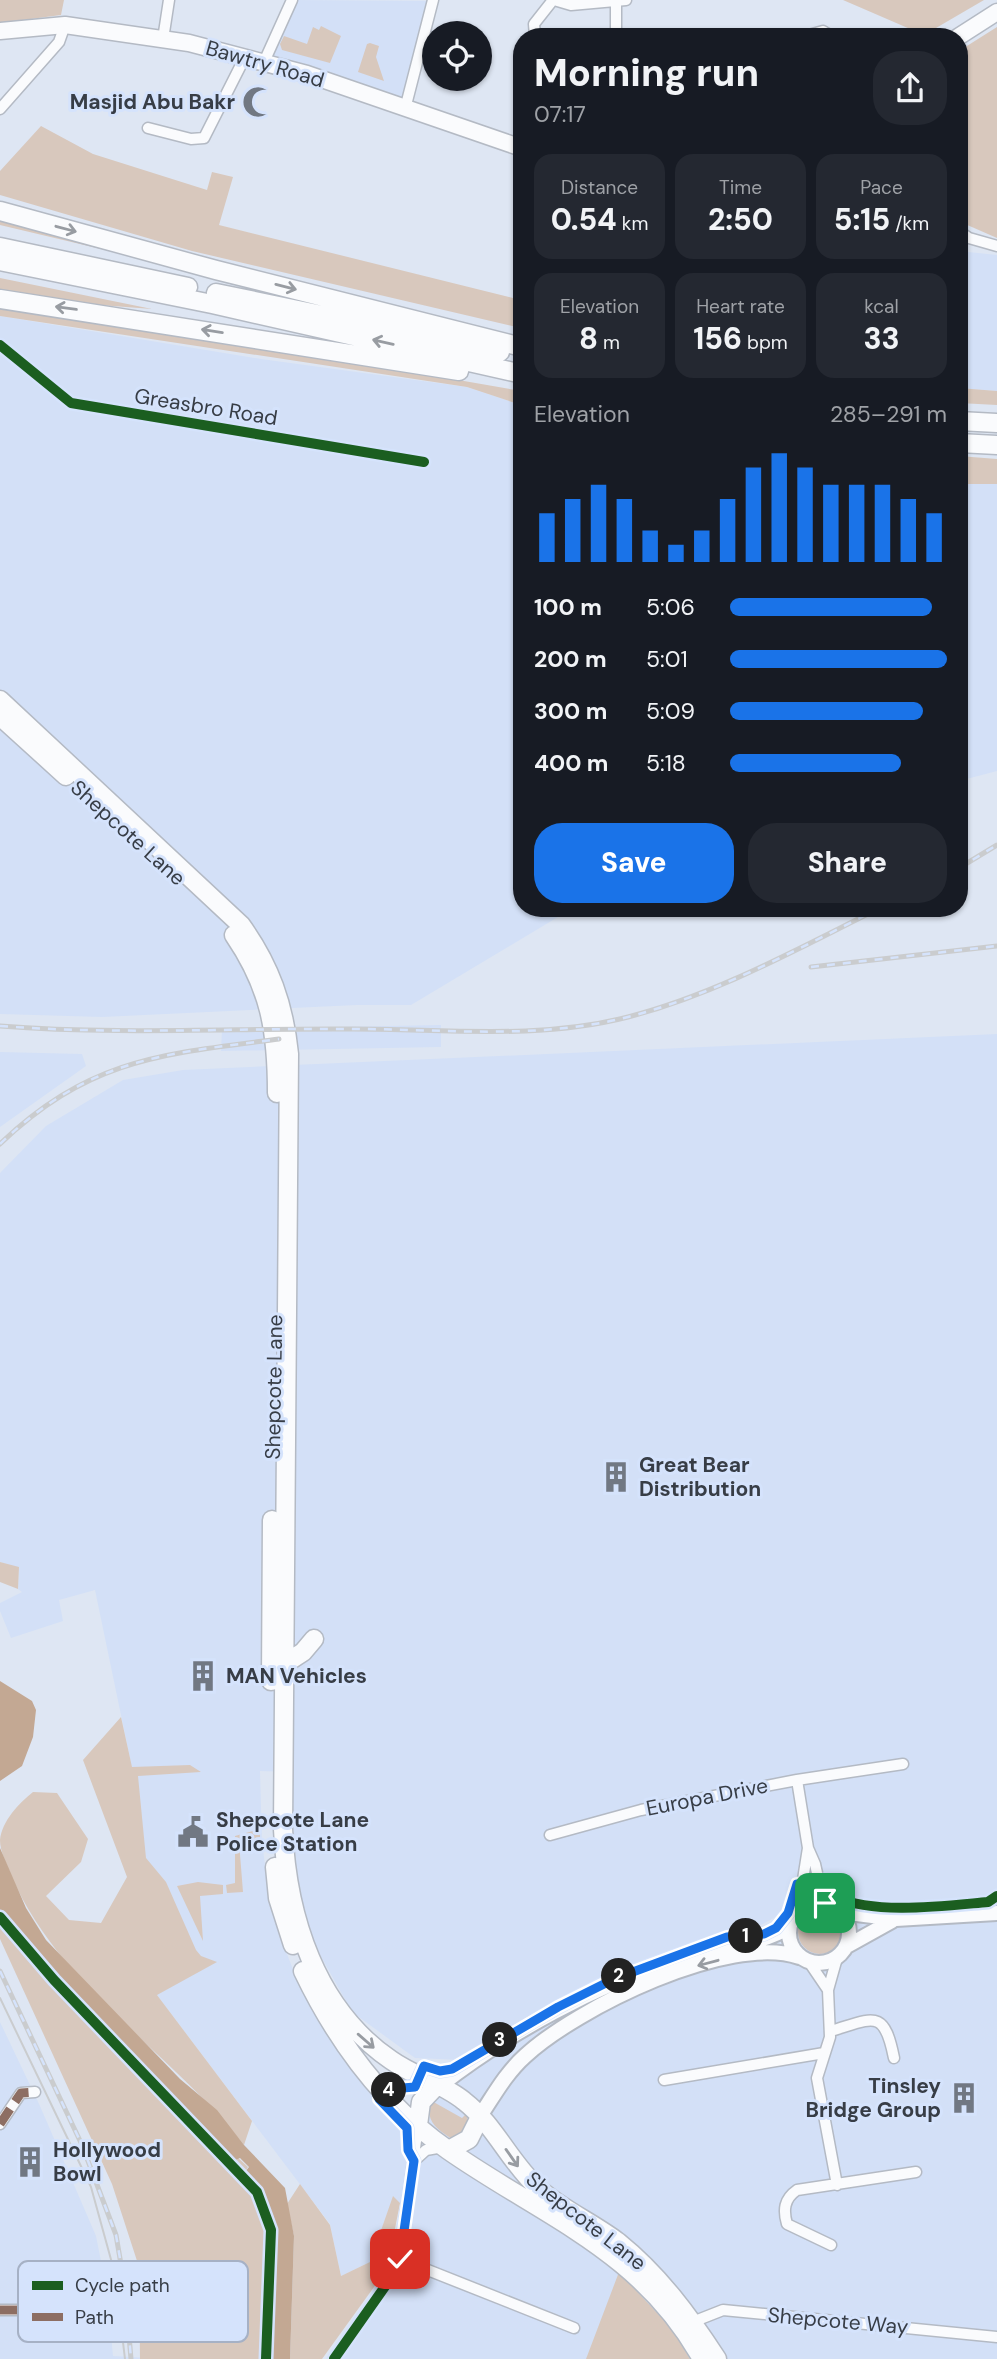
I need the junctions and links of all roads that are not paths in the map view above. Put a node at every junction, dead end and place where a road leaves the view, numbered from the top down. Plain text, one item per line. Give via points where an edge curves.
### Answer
1 (169, 0) edge
2 (292, 0) edge
3 (433, 0) edge
4 (554, 0) edge
5 (626, 0) edge
6 (616, 1) edge
7 (997, 12) edge
8 (65, 25) junction
9 (535, 28) edge
10 (616, 28) edge
11 (0, 31) edge
12 (968, 31) edge
13 (163, 39) junction
14 (246, 57) junction
15 (264, 62) junction
16 (0, 109) edge
17 (405, 109) junction
18 (148, 128) dead end
19 (513, 145) edge
20 (0, 211) edge
21 (968, 237) edge
22 (997, 246) edge
23 (0, 247) edge
24 (0, 261) edge
25 (0, 299) edge
26 (0, 345) edge
27 (513, 345) edge
28 (513, 354) edge
29 (513, 372) edge
30 (513, 379) edge
31 (968, 421) edge
32 (997, 423) edge
33 (968, 444) edge
34 (997, 446) edge
35 (425, 462) dead end
36 (0, 699) edge
37 (0, 716) edge
38 (277, 1639) junction
39 (314, 1640) dead end
40 (283, 1665) junction
41 (903, 1764) dead end
42 (797, 1780) junction
43 (550, 1835) dead end
44 (807, 1848) junction
45 (836, 1909) junction
46 (798, 1911) junction
47 (997, 1913) edge
48 (897, 1919) junction
49 (789, 1927) junction
50 (842, 1952) junction
51 (804, 1960) junction
52 (828, 1990) junction
53 (322, 1996) junction
54 (831, 2031) junction
55 (824, 2053) junction
56 (894, 2058) dead end
57 (396, 2063) junction
58 (365, 2073) junction
59 (664, 2080) dead end
60 (439, 2085) junction
61 (35, 2092) dead end
62 (480, 2116) junction
63 (0, 2124) edge
64 (420, 2127) junction
65 (446, 2148) junction
66 (414, 2161) junction
67 (916, 2172) dead end
68 (837, 2185) junction
69 (572, 2219) junction
70 (831, 2245) dead end
71 (400, 2259) junction
72 (657, 2288) junction
73 (0, 2310) edge
74 (17, 2310) dead end
75 (687, 2324) junction
76 (574, 2328) dead end
77 (997, 2337) edge
78 (334, 2359) edge
79 (702, 2359) edge
80 (717, 2359) edge

1 - 13 street
2 - 15 street
3 - 17 street
4 - 6 street via 571,5
4 - 9 street
5 - 6 street
6 - 10 street
7 - 12 main road
8 - 11 main road, Bawtry Road
8 - 13 main road, Bawtry Road
8 - 16 street via 59,42
13 - 14 main road, Bawtry Road
14 - 15 main road, Bawtry Road
14 - 18 street via 204,138
15 - 17 main road, Bawtry Road
17 - 19 main road, Bawtry Road
20 -> 27 highway
21 - 22 street
23 - 28 highway
29 -> 24 highway
30 -> 25 highway
26 - 35 street, Greasbro Road via 71,403
31 - 32 highway
33 - 34 highway
36 - 38 highway, Shepcote Lane via 241,925 268,968 285,1016 289,1066
37 - 38 highway, Shepcote Lane via 220,918 246,953 268,1001 277,1076
38 - 40 highway, Shepcote Lane
38 - 53 highway, Shepcote Lane via 272,1830 276,1885 285,1922
39 - 40 highway
40 - 53 highway, Shepcote Lane via 284,1858 300,1932
41 - 42 street
42 - 43 street, Europa Drive via 641,1810
42 - 44 street, Europa Drive
44 - 45 street, Europa Drive via 821,1891
44 - 46 street, Europa Drive
45 - 46 street via 814,1903
45 - 48 street
45 - 50 street via 849,1928
46 - 49 street
47 - 48 street
48 - 50 street
49 - 51 street via 790,1943
49 - 60 street via 768,1937 698,1951 609,1986 504,2043
50 - 51 street via 824,1964
50 - 52 street
51 - 52 street
51 -> 62 street via 766,1953 712,1961 666,1975 612,2000 526,2055
52 - 54 street
53 -> 57 highway, Shepcote Lane via 355,2032
53 - 58 highway, Shepcote Lane via 343,2044
54 - 55 street
54 - 56 street via 880,2021 888,2029
55 - 59 street
55 - 68 street via 817,2078
57 - 58 highway
57 - 60 highway, Shepcote Lane
58 - 64 highway, Shepcote Lane
60 - 62 highway, Shepcote Lane
60 - 64 highway via 421,2102
61 - 63 street via 21,2093
62 - 65 highway via 469,2138
62 -> 69 highway, Shepcote Lane via 529,2179
64 - 65 highway, Shepcote Lane
64 - 66 street
65 - 66 street via 426,2150
65 - 69 highway, Shepcote Lane
66 - 71 street
67 - 68 street
68 - 70 street via 797,2190 784,2214 794,2230
69 - 72 highway, Shepcote Lane
69 - 72 highway, Shepcote Lane via 620,2243 649,2271 647,2279
71 - 76 street
71 - 78 street via 393,2277
72 - 75 highway, Shepcote Lane
73 - 74 street
75 - 77 street, Shepcote Way via 723,2310
75 - 79 highway, Shepcote Lane
75 - 80 highway, Shepcote Lane

